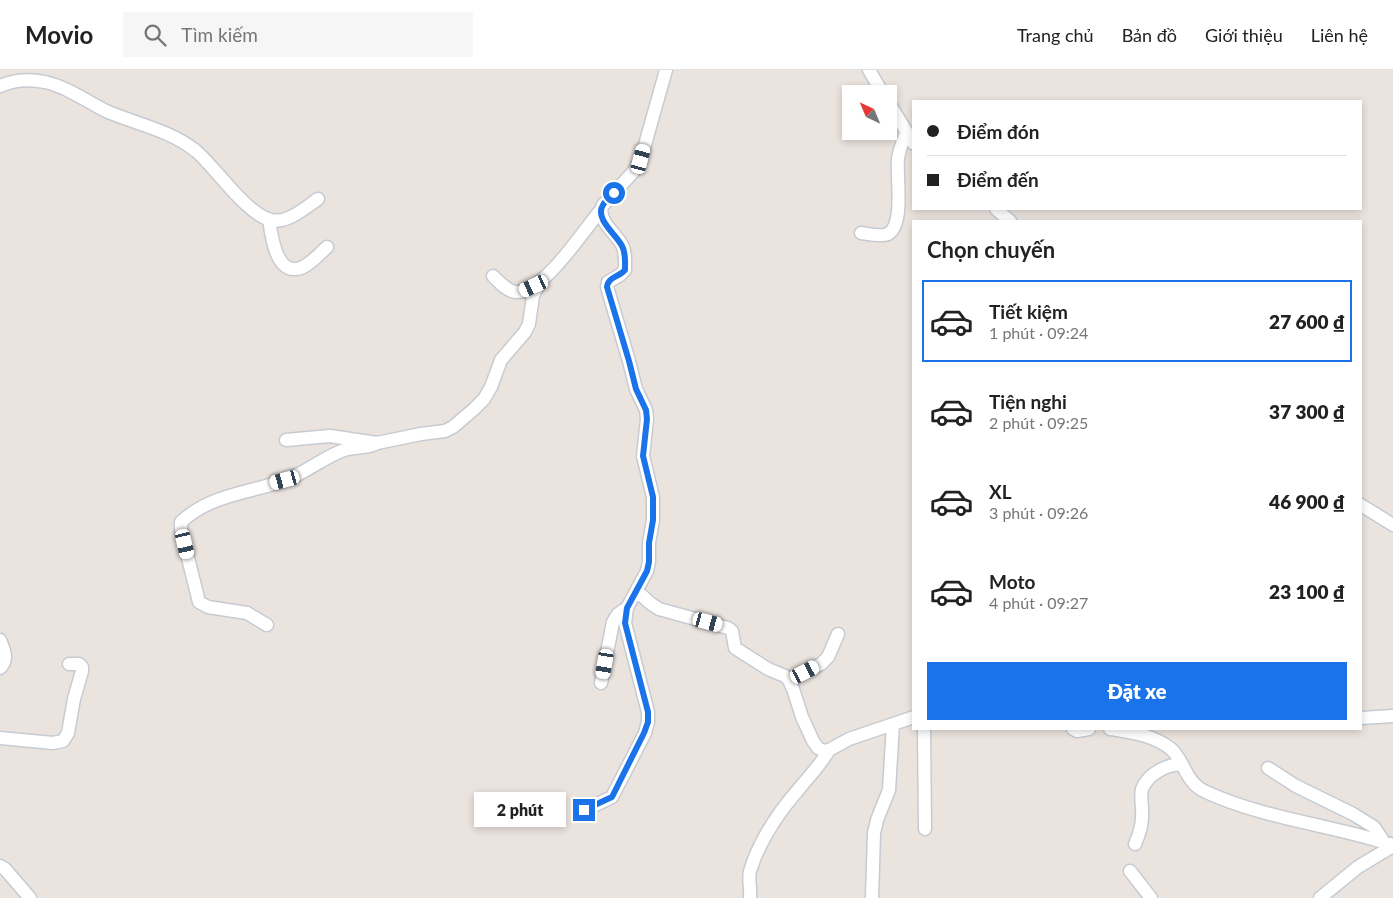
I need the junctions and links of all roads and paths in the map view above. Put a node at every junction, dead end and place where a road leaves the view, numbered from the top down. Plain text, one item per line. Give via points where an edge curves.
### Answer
1 (666, 70) edge
2 (869, 70) edge
3 (877, 85) edge
4 (0, 86) edge
5 (898, 119) edge
6 (906, 133) junction
7 (912, 141) edge
8 (318, 200) dead end
9 (601, 210) junction
10 (997, 210) edge
11 (268, 219) junction
12 (1009, 220) edge
13 (861, 233) dead end
14 (327, 247) dead end
15 (493, 276) dead end
16 (541, 280) junction
17 (286, 440) dead end
18 (378, 443) junction
19 (1362, 506) edge
20 (1393, 525) edge
21 (637, 591) junction
22 (627, 608) junction
23 (267, 625) dead end
24 (838, 634) dead end
25 (0, 640) edge
26 (69, 664) dead end
27 (0, 668) edge
28 (789, 680) junction
29 (601, 683) dead end
30 (1393, 716) edge
31 (912, 718) edge
32 (1362, 718) edge
33 (893, 724) junction
34 (924, 730) edge
35 (1116, 730) edge
36 (0, 738) edge
37 (829, 750) junction
38 (1180, 764) junction
39 (1268, 768) dead end
40 (584, 810) dead end
41 (925, 829) dead end
42 (1135, 844) dead end
43 (1390, 845) edge
44 (0, 866) edge
45 (1130, 871) dead end
46 (30, 898) edge
47 (750, 898) edge
48 (872, 898) edge
49 (1151, 898) edge
50 (1320, 898) edge

1 - 9 street via 641,159
2 - 3 street
4 - 11 street via 24,80 50,83 106,110 167,133 186,143 240,198
5 - 6 street
6 - 7 street
6 - 13 street via 898,159 898,208 893,228 888,234
8 - 11 street via 287,218
9 - 16 street via 572,248
9 - 21 street via 601,216 624,251 625,270 611,278 607,287 647,419 643,456 653,497 653,520 647,571
10 - 12 street
11 - 14 street via 275,250 286,266 302,267
15 - 16 street via 508,290 516,292 529,289
16 - 18 street via 533,296 525,332 502,360 491,387 461,422 445,431
17 - 18 street via 330,436
18 - 23 street via 339,452 285,480 217,499 182,522 181,530 200,602 208,607 247,613
19 - 20 street
21 - 22 street
21 - 28 street via 659,608 728,628 735,648
22 - 29 street via 613,622
22 - 40 street via 625,623 648,722 612,797
24 - 28 street via 828,657 821,664
25 - 27 street via 6,656
26 - 36 street via 80,664 82,671 64,741 53,743
28 - 37 street via 813,741 818,748
30 - 32 street
31 - 33 street
33 - 37 street via 849,739
33 - 48 street via 889,790 874,833
34 - 41 street
35 - 38 street via 1160,742 1171,749
37 - 47 street via 775,820 761,846 750,873
38 - 42 street via 1161,769 1142,789 1141,828
38 - 43 street via 1191,781 1219,798
39 - 43 street via 1374,827
43 - 50 street
44 - 46 street
45 - 49 street

